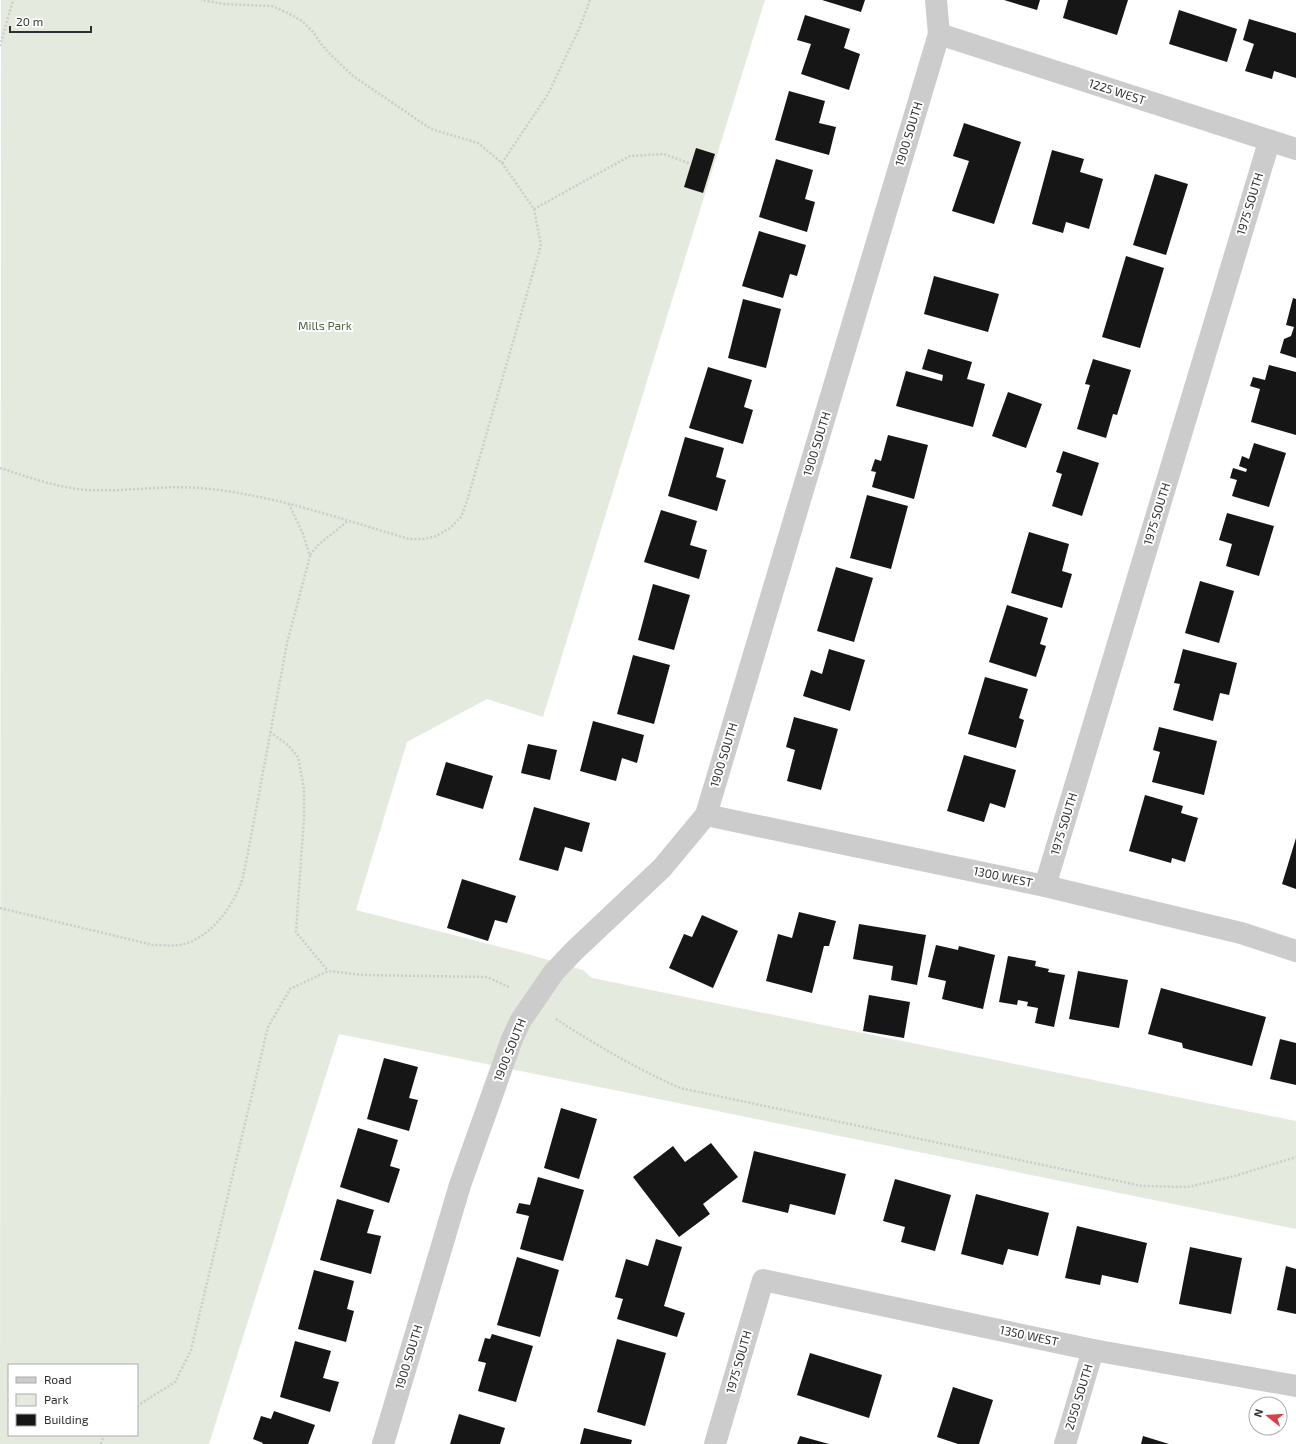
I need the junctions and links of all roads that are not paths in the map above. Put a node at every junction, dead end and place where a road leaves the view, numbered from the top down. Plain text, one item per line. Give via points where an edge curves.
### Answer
1 (936, 0) edge
2 (939, 34) junction
3 (1269, 142) junction
4 (1296, 149) edge
5 (706, 815) junction
6 (1045, 886) junction
7 (1296, 951) edge
8 (763, 1280) joint
9 (1093, 1350) junction
10 (1296, 1386) edge
11 (383, 1444) edge
12 (715, 1444) edge
13 (1065, 1444) edge

1 - 2 street, 1900 SOUTH
2 - 3 street, 1225 WEST
2 - 5 street, 1900 SOUTH
3 - 4 street, 1225 WEST
3 - 6 street, 1975 SOUTH
5 - 6 street, 1300 WEST
5 - 11 street, 1900 SOUTH via 662,868 554,972 521,1020 460,1185
6 - 7 street, 1300 WEST via 1241,933
8 - 9 street, 1350 WEST
8 - 12 street, 1975 SOUTH
9 - 10 street, 1350 WEST
9 - 13 street, 2050 SOUTH

